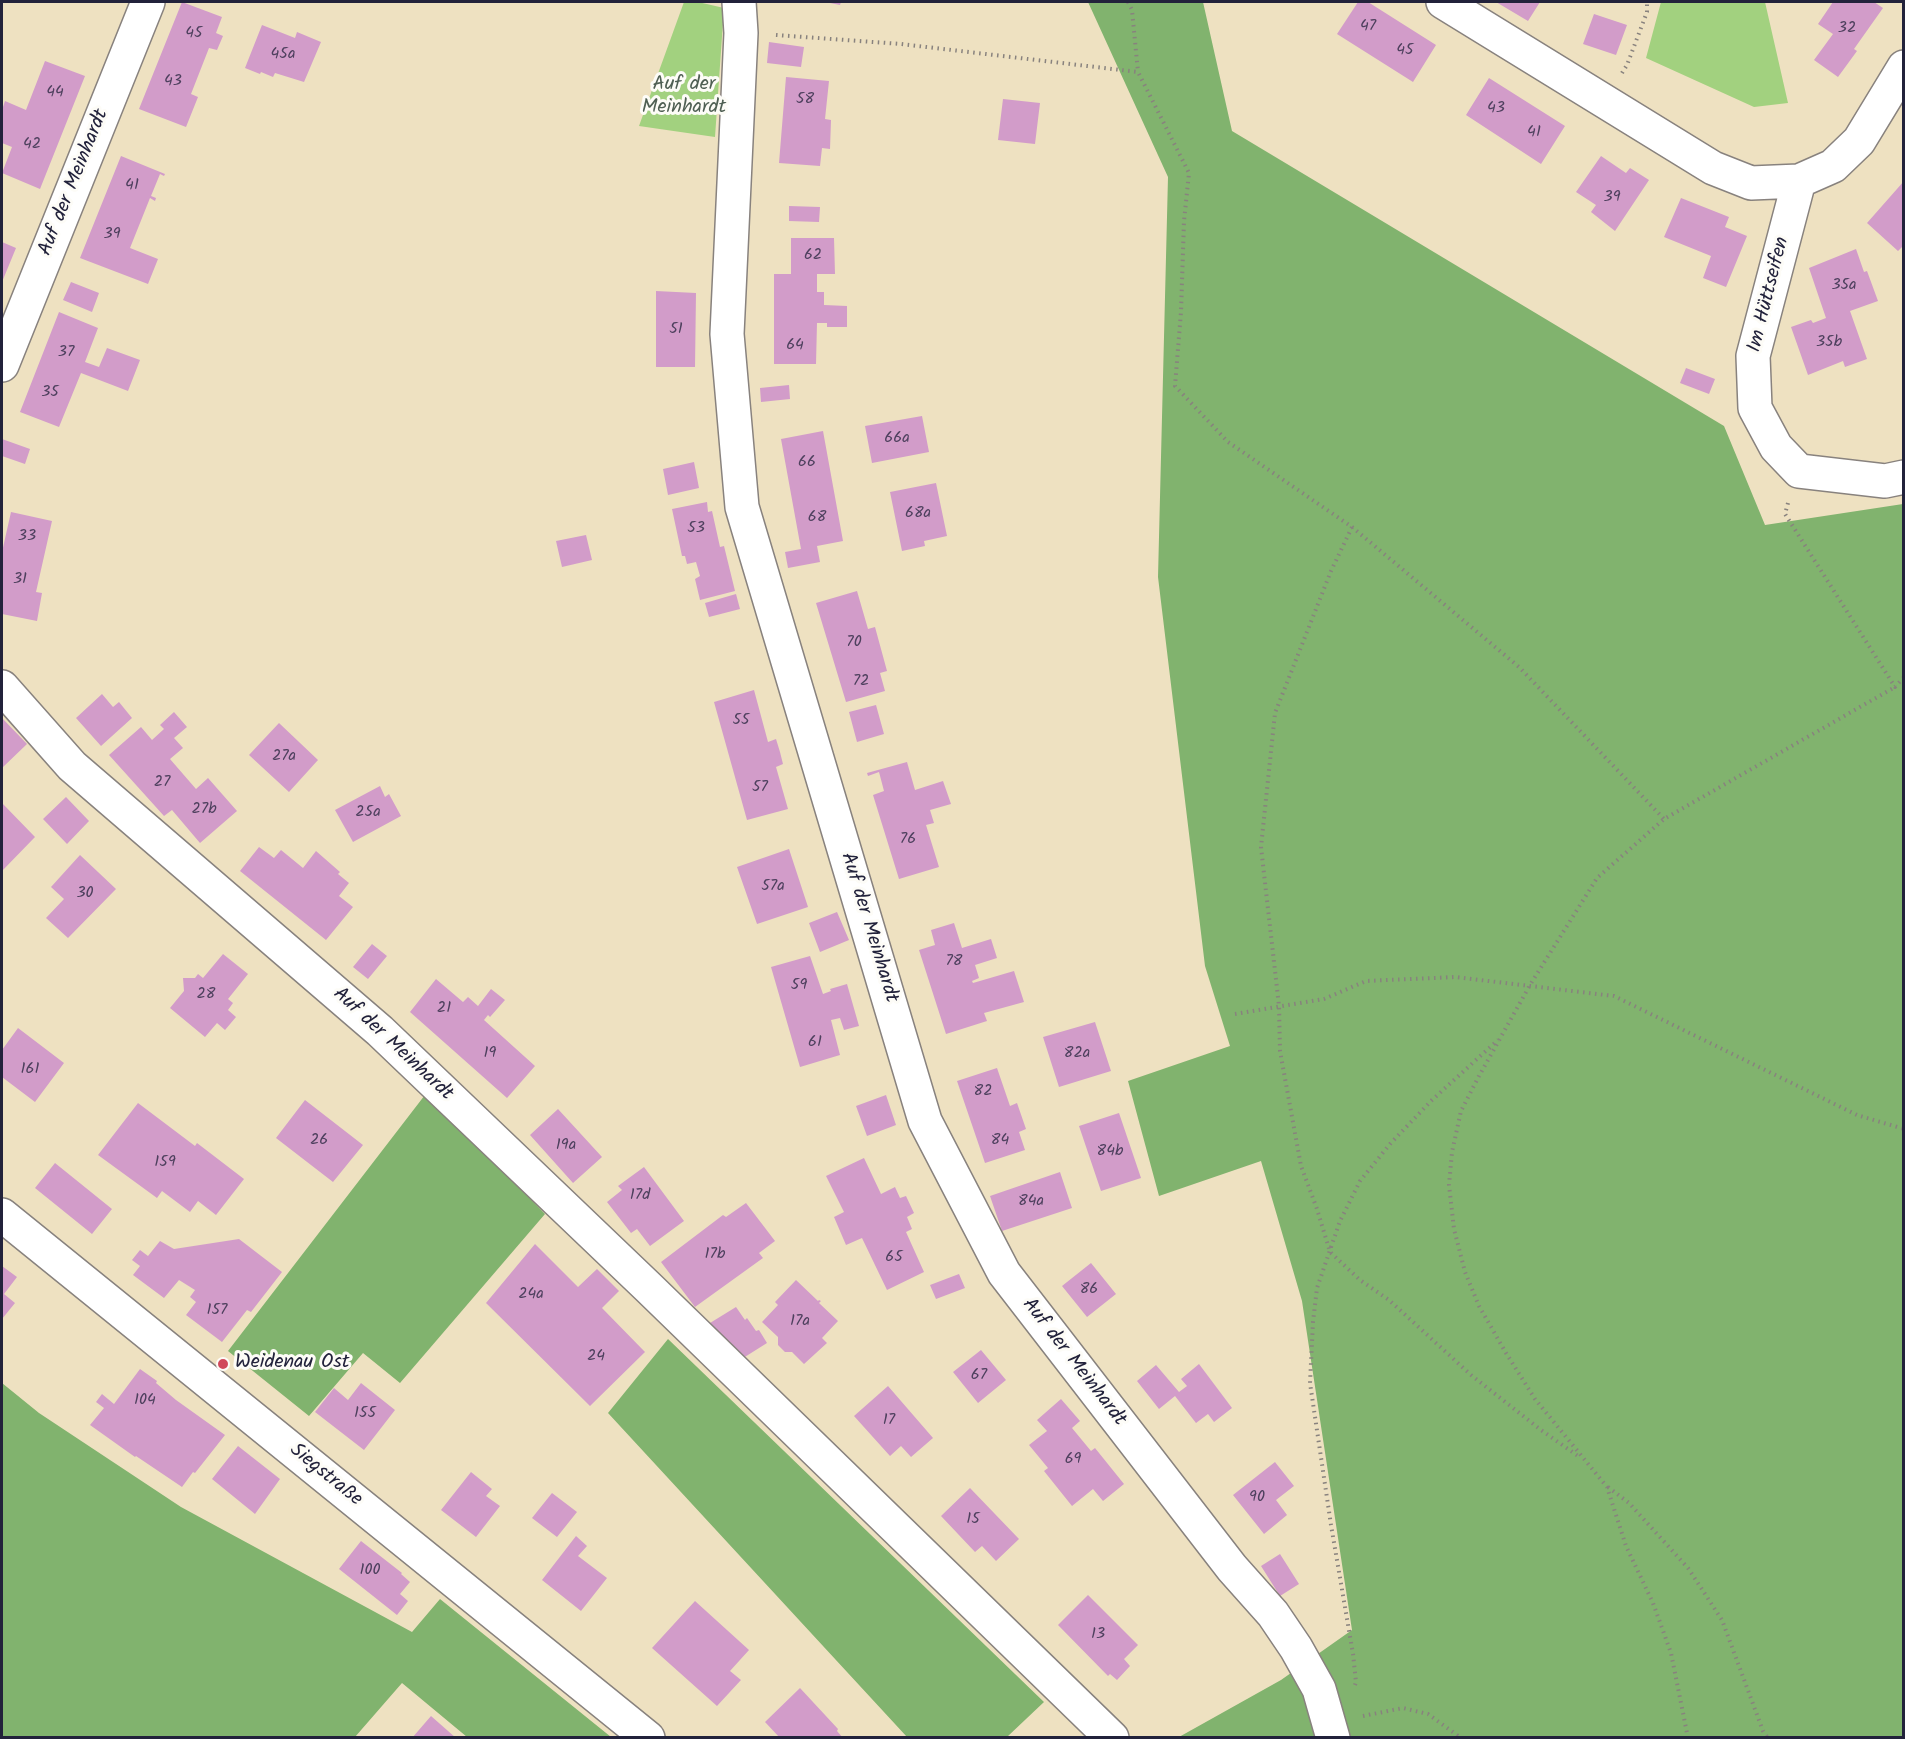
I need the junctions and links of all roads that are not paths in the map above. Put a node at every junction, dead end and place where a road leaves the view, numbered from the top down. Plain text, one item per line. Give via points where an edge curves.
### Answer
1 (148, 2) edge
2 (1443, 2) edge
3 (740, 17) edge
4 (1904, 67) edge
5 (1799, 181) junction
6 (2, 365) edge
7 (1904, 477) edge
8 (2, 687) edge
9 (2, 1215) edge
10 (1332, 1733) edge
11 (648, 1737) edge
12 (1112, 1737) edge

1 - 6 street, Auf der Meinhardt
2 - 5 street via 1713,168 1751,183
3 - 10 street, Auf der Meinhardt via 727,334 742,507 925,1121 1004,1273 1232,1568 1273,1614 1318,1689
4 - 5 street via 1859,141 1833,166
5 - 7 street, Im Hüttseifen via 1753,356 1755,408 1776,447 1799,471 1885,481
8 - 12 street, Auf der Meinhardt via 72,766 380,1031
9 - 11 street, Siegstraße

